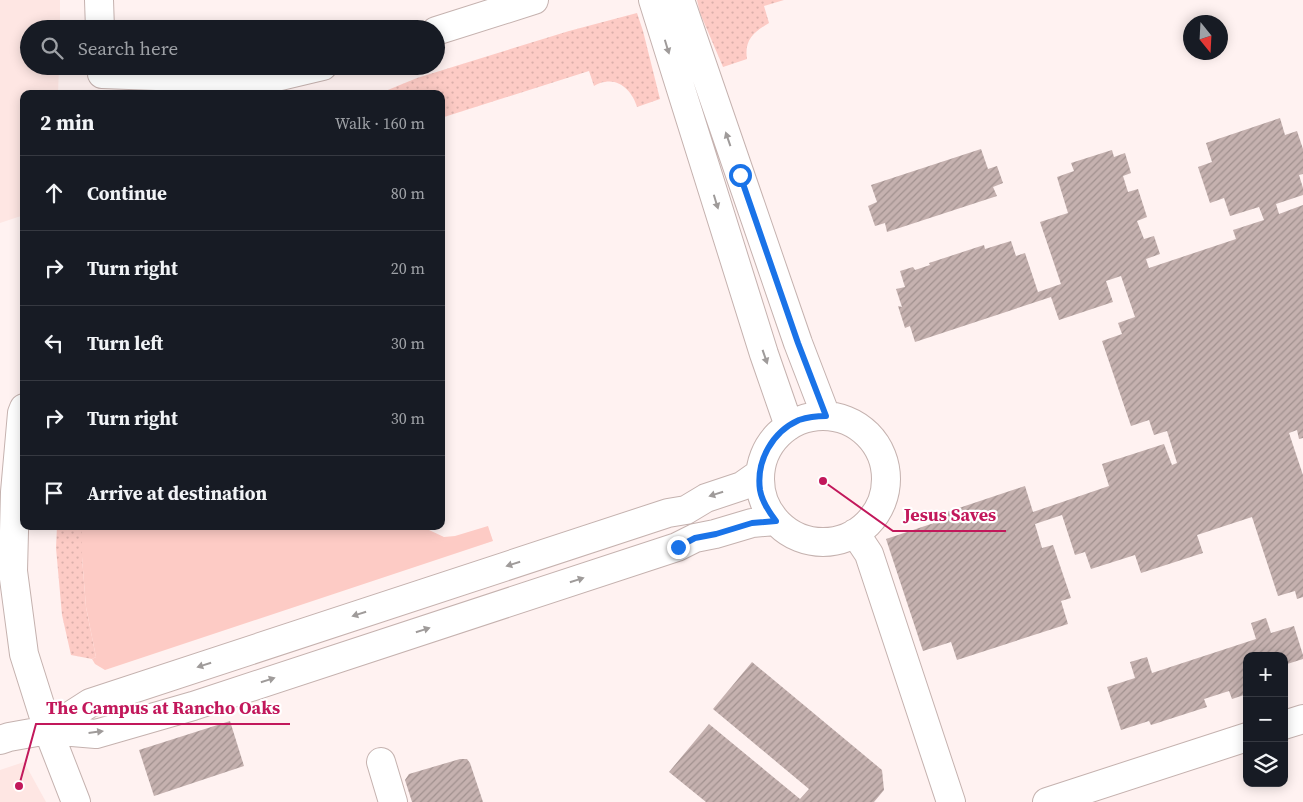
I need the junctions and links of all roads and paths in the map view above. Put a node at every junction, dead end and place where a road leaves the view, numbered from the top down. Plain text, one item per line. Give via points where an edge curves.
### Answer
1 (99, 0) edge
2 (534, 0) edge
3 (653, 0) edge
4 (680, 0) edge
5 (100, 20) edge
6 (445, 28) edge
7 (285, 75) edge
8 (101, 78) edge
9 (826, 416) junction
10 (789, 426) junction
11 (20, 436) edge
12 (759, 474) junction
13 (776, 521) junction
14 (855, 533) junction
15 (1303, 720) edge
16 (1288, 724) edge
17 (48, 730) junction
18 (1243, 739) edge
19 (0, 740) edge
20 (380, 762) dead end
21 (76, 802) edge
22 (393, 802) edge
23 (951, 802) edge
24 (1047, 802) edge

1 - 5 street
2 - 6 street
3 -> 10 street
9 -> 4 street
7 - 8 street via 238,79
9 - 10 street via 813,416
9 - 14 street via 844,419 873,440 886,472 885,490 879,507 869,522
10 - 12 street via 768,446
11 - 17 street via 13,570 24,654
12 - 13 street via 760,491
12 -> 17 street via 742,486 706,498 686,510 668,513 90,703
13 - 14 street via 793,535 813,542 835,541
17 -> 13 street via 96,734 678,547 695,538 752,523
14 - 23 street via 869,554
15 - 16 street
17 - 19 street
17 - 21 street
18 - 24 street
20 - 22 street

